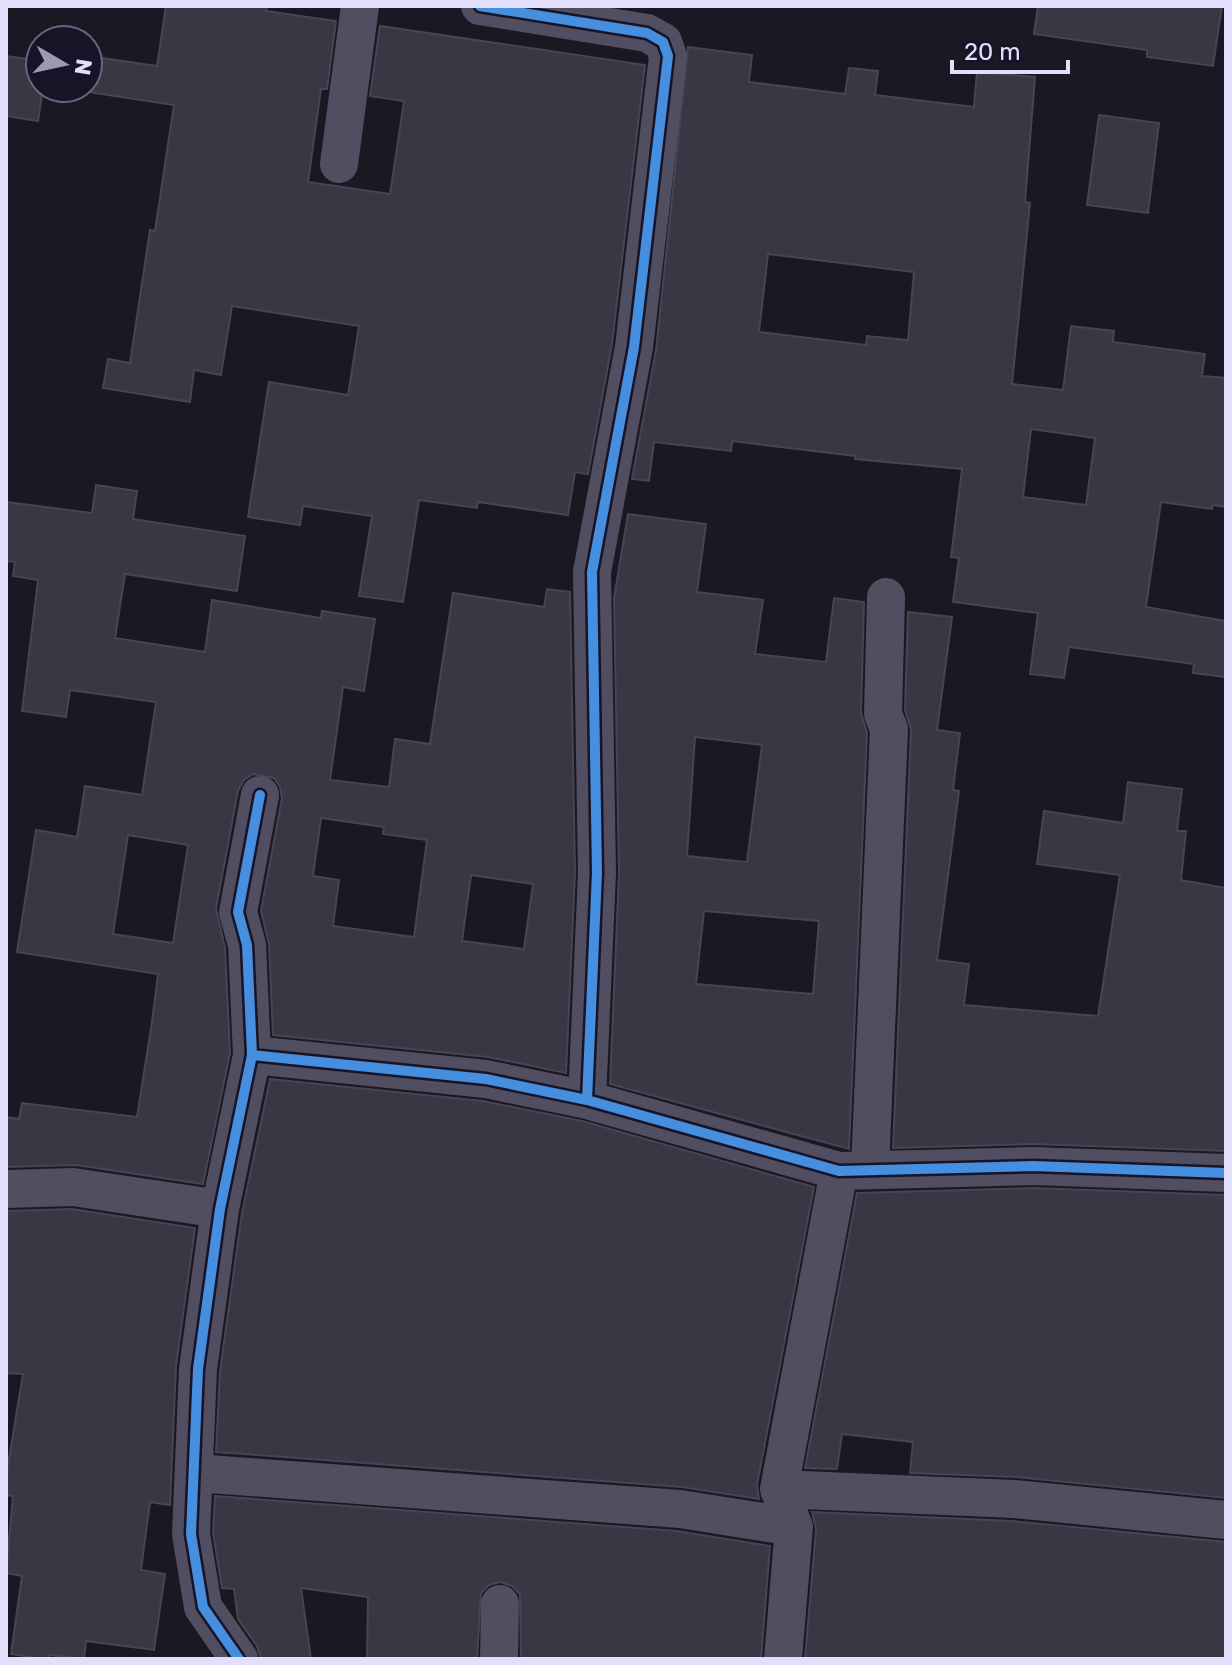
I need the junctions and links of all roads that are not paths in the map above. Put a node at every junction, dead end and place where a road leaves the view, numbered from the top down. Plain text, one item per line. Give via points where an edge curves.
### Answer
1 (360, 6) edge
2 (480, 6) edge
3 (339, 164) dead end
4 (886, 597) dead end
5 (260, 795) dead end
6 (252, 1055) junction
7 (587, 1100) junction
8 (854, 1169) junction
9 (1226, 1173) edge
10 (6, 1189) edge
11 (220, 1209) junction
12 (196, 1473) junction
13 (779, 1489) junction
14 (1226, 1520) edge
15 (794, 1527) junction
16 (500, 1604) dead end
17 (239, 1659) edge
18 (499, 1659) edge
19 (783, 1659) edge

1 - 3 street
2 - 7 street via 647,33 663,42 668,56 634,347 592,572 597,873
4 - 8 street via 883,714 889,729
5 - 6 street via 238,912 247,945
6 - 7 street via 486,1079
6 - 11 street
7 - 8 street
8 - 9 street via 1033,1166
8 - 13 street
10 - 11 street via 73,1187
11 - 12 street via 198,1369
12 - 15 street via 680,1509
12 - 17 street via 191,1534 203,1607
13 - 14 street via 1014,1499
13 - 15 street
15 - 19 street
16 - 18 street

